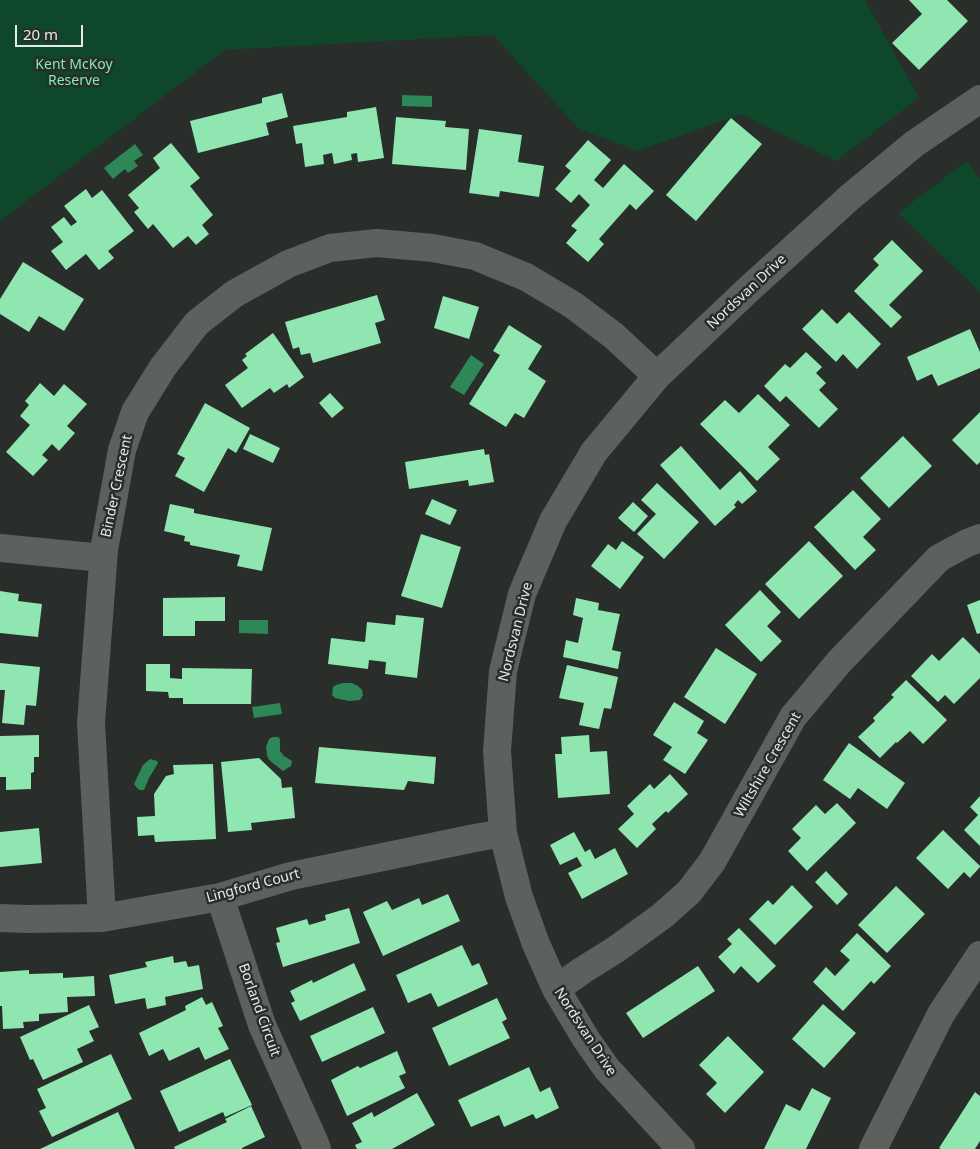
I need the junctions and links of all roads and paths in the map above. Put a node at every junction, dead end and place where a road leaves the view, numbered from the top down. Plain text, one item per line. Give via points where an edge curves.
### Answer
1 (980, 99) edge
2 (658, 376) junction
3 (980, 538) edge
4 (0, 548) edge
5 (103, 558) junction
6 (503, 833) junction
7 (220, 897) junction
8 (0, 918) edge
9 (102, 918) junction
10 (980, 955) edge
11 (556, 989) junction
12 (679, 1148) edge
13 (317, 1149) edge
14 (873, 1149) edge

1 - 2 street, Nordsvan Drive via 914,144 849,198
2 - 5 street, Binder Crescent via 573,305 526,277 475,256 433,248 377,244 330,248 288,264 234,294 197,323 163,367 135,412 122,450
2 - 6 street, Nordsvan Drive via 594,452 553,521 522,594 504,671 497,752
3 - 11 street, Wiltshire Crescent via 939,558 839,662 794,717 712,862 689,892 662,916
4 - 5 street
5 - 9 street, Binder Crescent via 91,723
6 - 7 street, Lingford Court via 291,876
6 - 11 street, Nordsvan Drive via 519,897
7 - 9 street, Lingford Court
7 - 13 street, Borland Circuit via 262,1025
8 - 9 street, Lingford Court
10 - 14 street via 941,1014
11 - 12 street, Nordsvan Drive via 607,1069

